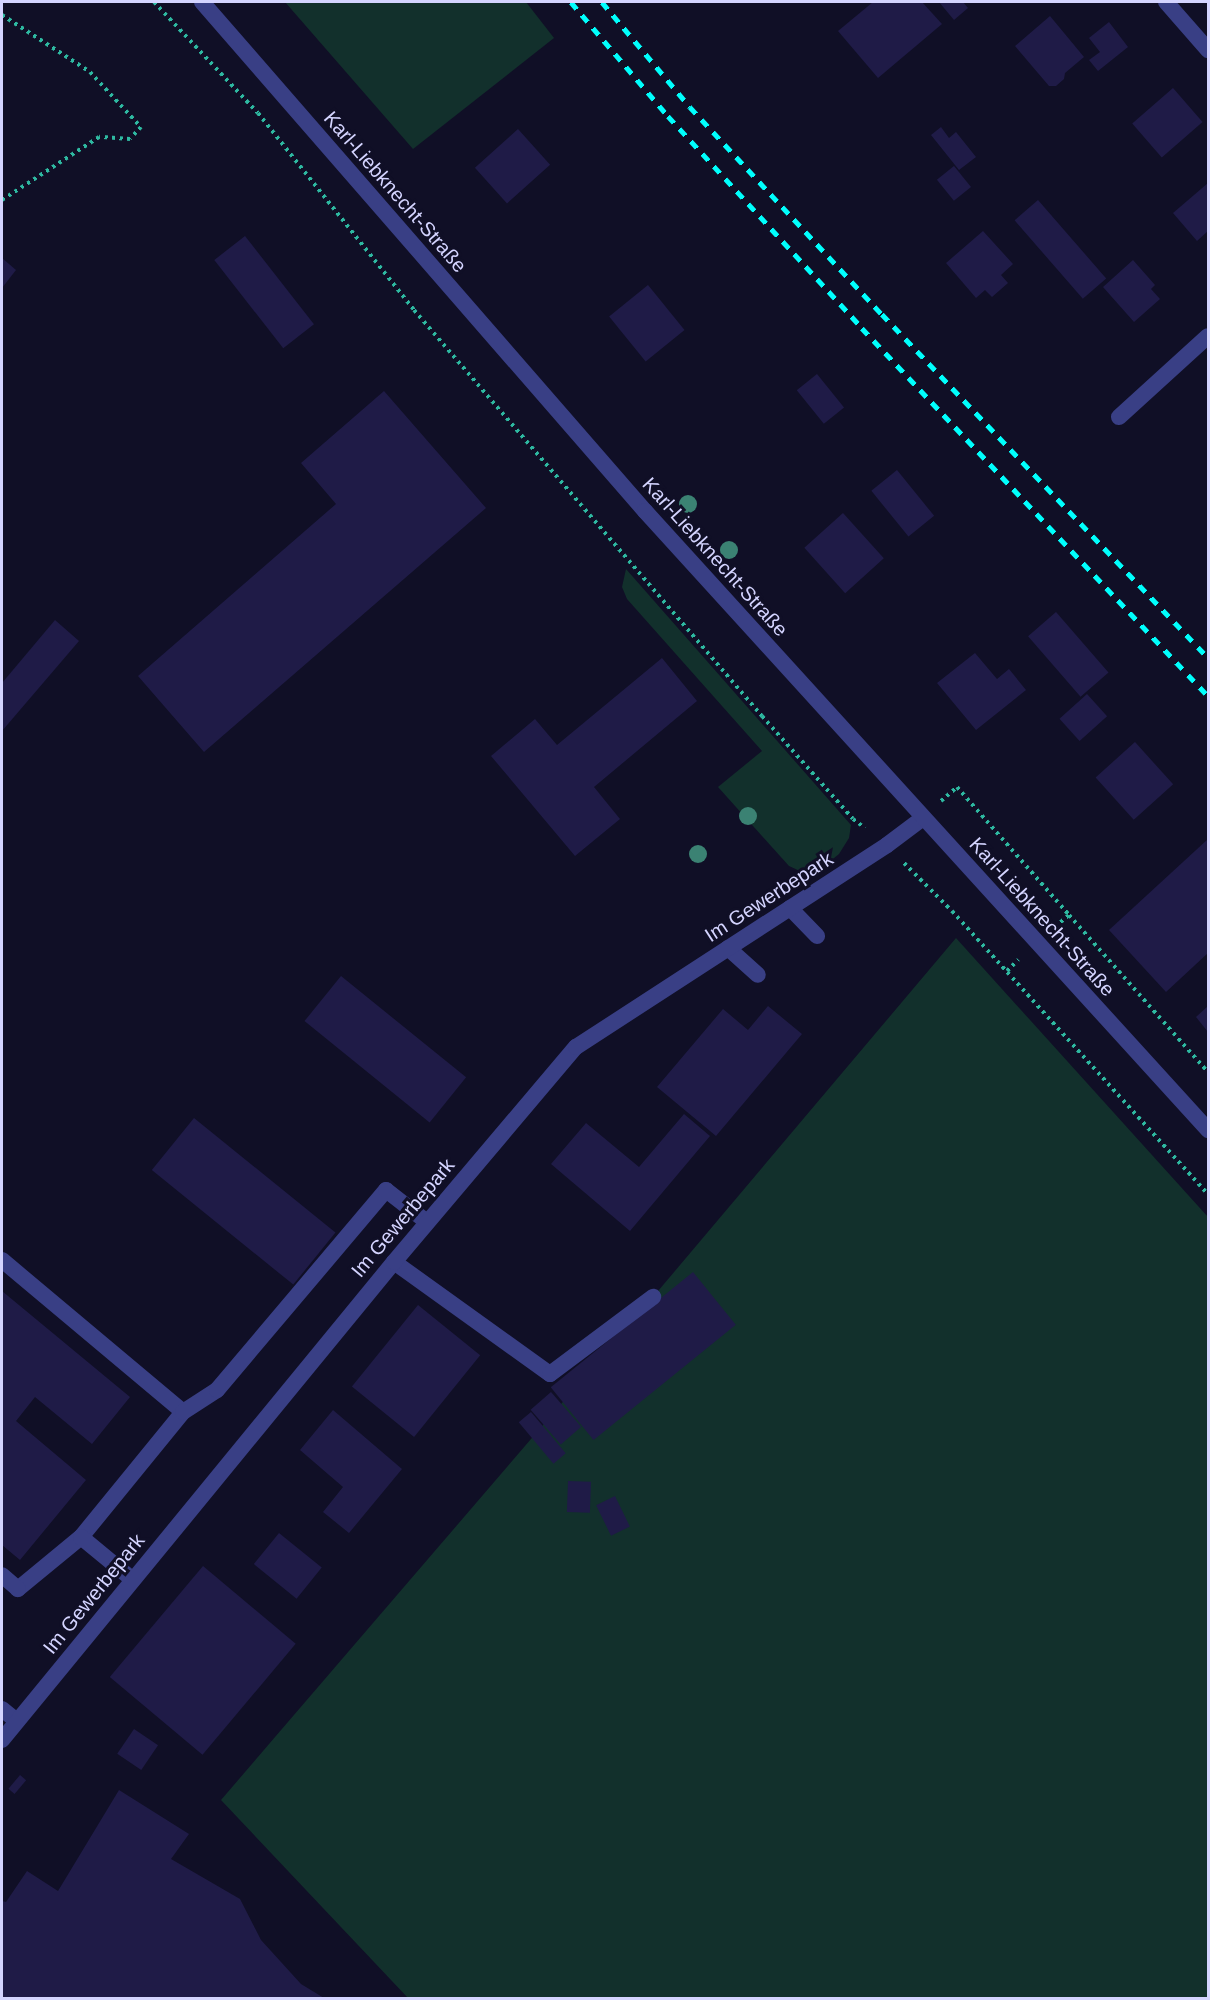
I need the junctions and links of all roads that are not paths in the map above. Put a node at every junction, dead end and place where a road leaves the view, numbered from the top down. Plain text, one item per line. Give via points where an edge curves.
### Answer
1 (202, 2) edge
2 (1166, 2) edge
3 (1209, 50) edge
4 (1209, 336) edge
5 (1119, 417) dead end
6 (922, 818) junction
7 (790, 908) junction
8 (817, 936) dead end
9 (728, 948) junction
10 (758, 975) dead end
11 (1209, 1130) edge
12 (427, 1222) junction
13 (2, 1260) edge
14 (394, 1262) junction
15 (653, 1297) dead end
16 (183, 1412) junction
17 (81, 1537) junction
18 (2, 1576) edge
19 (133, 1580) junction
20 (2, 1709) edge
21 (17, 1721) junction
22 (2, 1740) edge

1 - 6 street, Karl-Liebknecht-Straße via 637,502
2 - 3 street
4 - 5 street
6 - 7 street, Im Gewerbepark
6 - 11 street, Karl-Liebknecht-Straße
7 - 8 street
7 - 9 street, Im Gewerbepark
9 - 10 street
9 - 12 street, Im Gewerbepark via 576,1047
12 - 14 street, Im Gewerbepark
12 - 16 street via 386,1190 217,1390
13 - 16 street
14 - 15 street via 550,1374
14 - 19 street, Im Gewerbepark
16 - 17 street
17 - 18 street via 18,1589
17 - 19 street
19 - 21 street, Im Gewerbepark
20 - 21 street
21 - 22 street, Im Gewerbepark

